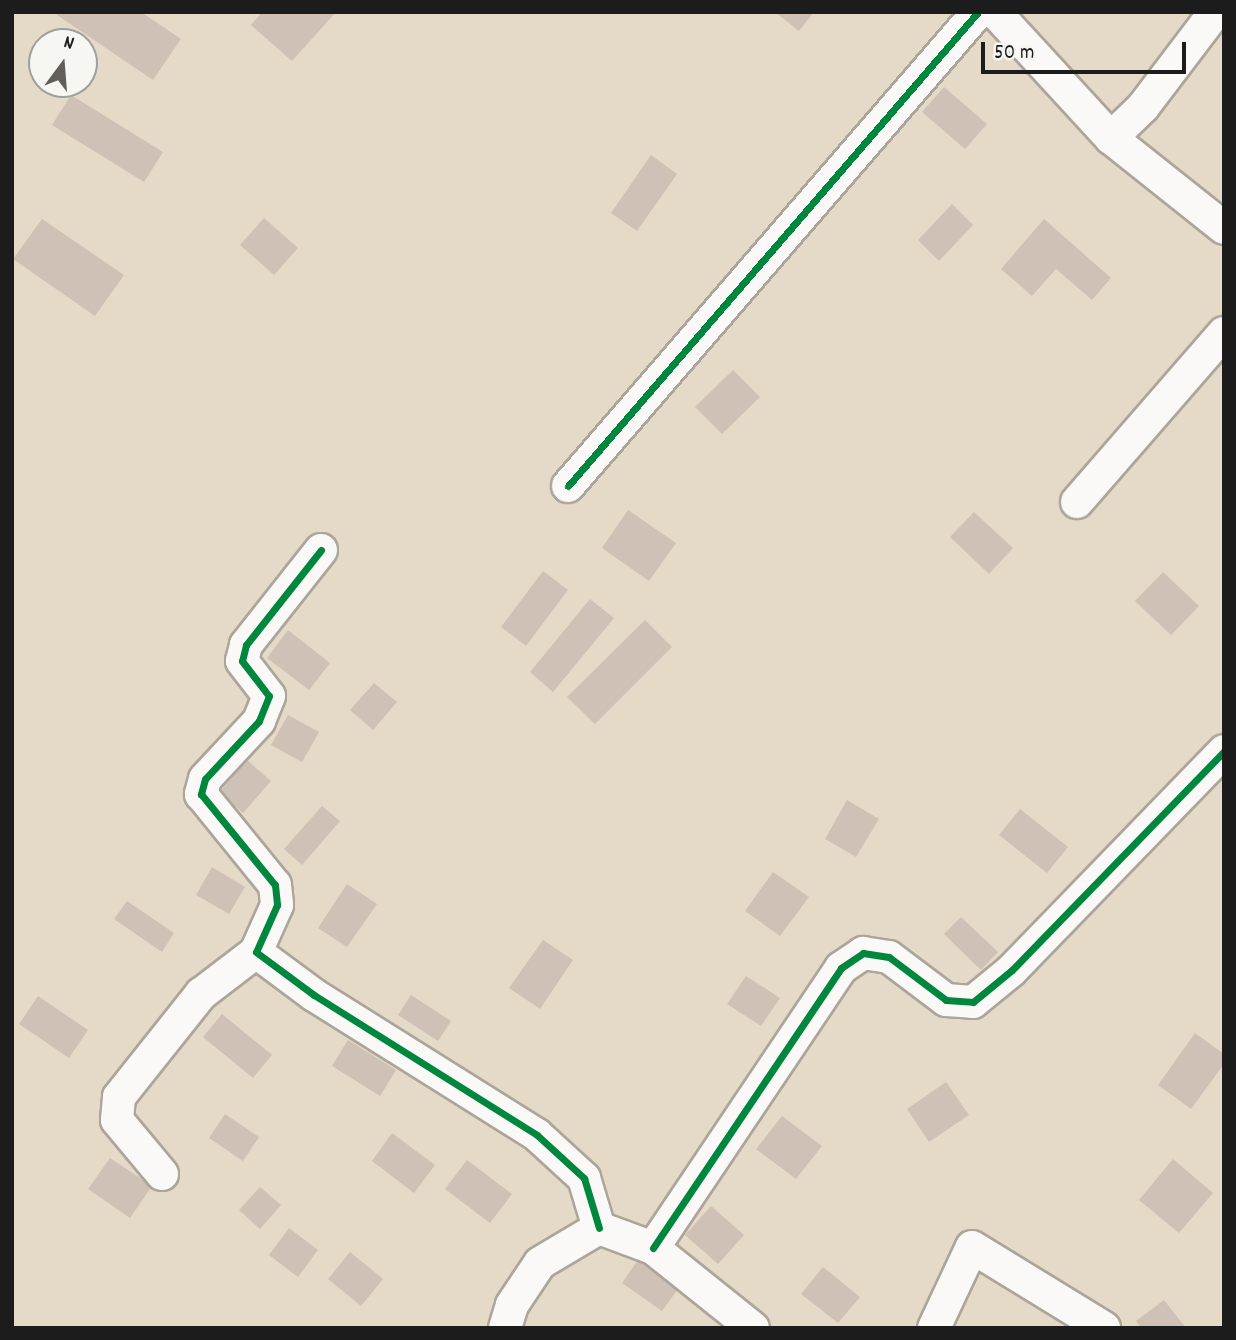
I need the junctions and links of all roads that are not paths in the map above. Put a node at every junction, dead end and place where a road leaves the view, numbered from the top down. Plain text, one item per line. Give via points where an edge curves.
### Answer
1 (978, 12) edge
2 (995, 12) edge
3 (1215, 12) edge
4 (1111, 138) junction
5 (1224, 228) edge
6 (1224, 333) edge
7 (568, 486) dead end
8 (1077, 502) dead end
9 (321, 550) dead end
10 (1224, 751) edge
11 (256, 952) junction
12 (162, 1174) dead end
13 (599, 1228) junction
14 (653, 1248) junction
15 (505, 1328) edge
16 (752, 1328) edge
17 (934, 1328) edge
18 (1104, 1328) edge

1 - 7 street
2 - 4 street
3 - 4 street via 1143,107
4 - 5 street
6 - 8 street
9 - 11 street via 246,645 242,661 269,696 260,721 205,779 201,794 275,885 277,905
10 - 14 street via 1012,970 973,1002 946,1000 889,957 863,953 841,968
11 - 12 street via 201,994 119,1097 117,1121
11 - 13 street via 314,995 537,1135 584,1178
13 - 14 street
13 - 15 street via 540,1263 512,1305
14 - 16 street
17 - 18 street via 972,1247

